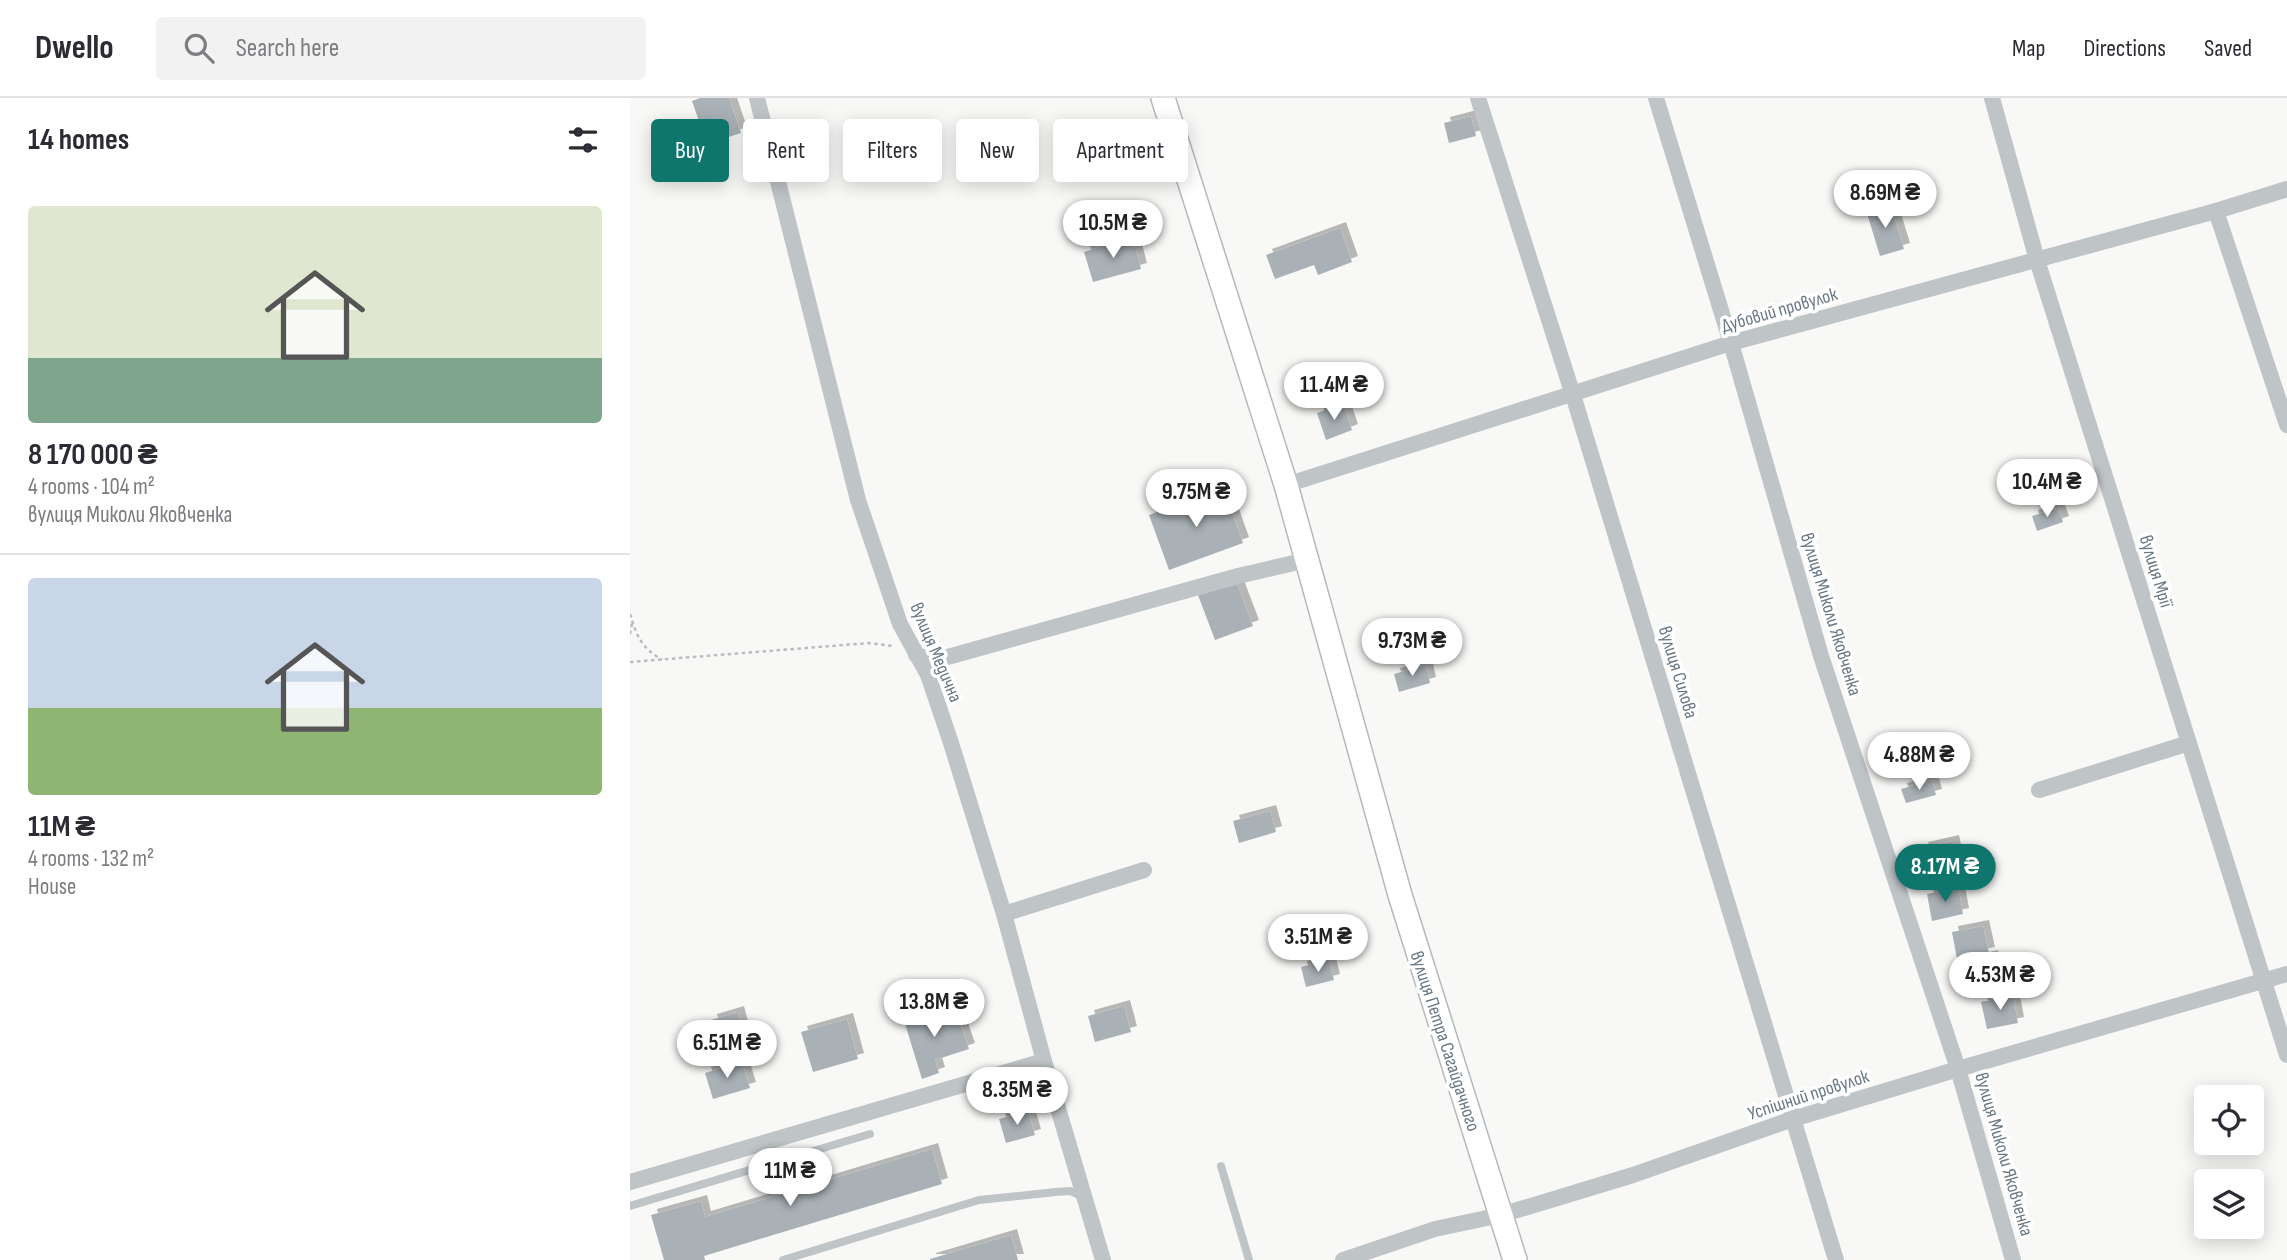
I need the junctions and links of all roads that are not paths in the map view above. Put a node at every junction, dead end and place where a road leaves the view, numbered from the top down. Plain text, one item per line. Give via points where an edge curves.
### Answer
1 (757, 98) edge
2 (1163, 98) edge
3 (1478, 98) edge
4 (1656, 98) edge
5 (1992, 98) edge
6 (2287, 189) edge
7 (2216, 211) junction
8 (2037, 260) junction
9 (1731, 343) junction
10 (1573, 395) junction
11 (2287, 425) edge
12 (1286, 485) junction
13 (1307, 560) junction
14 (916, 655) junction
15 (2189, 743) junction
16 (2039, 790) dead end
17 (1144, 870) dead end
18 (1004, 914) junction
19 (2287, 974) edge
20 (2264, 980) junction
21 (2287, 1055) edge
22 (1044, 1061) junction
23 (1958, 1069) junction
24 (1793, 1119) junction
25 (870, 1134) dead end
26 (1221, 1166) dead end
27 (630, 1182) edge
28 (1084, 1197) junction
29 (630, 1206) edge
30 (1501, 1215) junction
31 (783, 1260) edge
32 (1103, 1260) edge
33 (1249, 1260) edge
34 (1343, 1260) edge
35 (1515, 1260) edge
36 (1836, 1260) edge
37 (2013, 1260) edge

1 - 14 street, вулиця Медична via 858,500 900,624
2 - 12 street, вулиця Петра Сагайдачного
3 - 10 street, вулиця Силова
4 - 9 street, вулиця Миколи Яковченка
5 - 8 street, вулиця Мрії
6 - 7 street, Дубовий провулок
7 - 8 street, Дубовий провулок
7 - 11 street
8 - 9 street, Дубовий провулок
8 - 15 street, вулиця Мрії
9 - 10 street, Дубовий провулок
9 - 23 street, вулиця Миколи Яковченка via 1821,656
10 - 12 street, Дубовий провулок
10 - 24 street, вулиця Силова
12 - 13 street, вулиця Петра Сагайдачного
13 - 14 street via 944,658
13 - 30 street, вулиця Петра Сагайдачного via 1400,895
14 - 18 street, вулиця Медична via 928,675
15 - 16 street
15 - 20 street, вулиця Мрії
17 - 18 street
18 - 22 street, вулиця Медична
19 - 20 street, Успішний провулок
20 - 21 street, вулиця Мрії
20 - 23 street, Успішний провулок
22 - 27 street
22 - 28 street, вулиця Медична
23 - 24 street, Успішний провулок
23 - 37 street, вулиця Миколи Яковченка
24 - 30 street, Успішний провулок
24 - 36 street, вулиця Силова
25 - 29 lane
26 - 33 lane
28 - 31 lane via 1070,1191 979,1200
28 - 32 street, вулиця Медична
30 - 34 street, Успішний провулок via 1435,1229
30 - 35 street, вулиця Петра Сагайдачного

